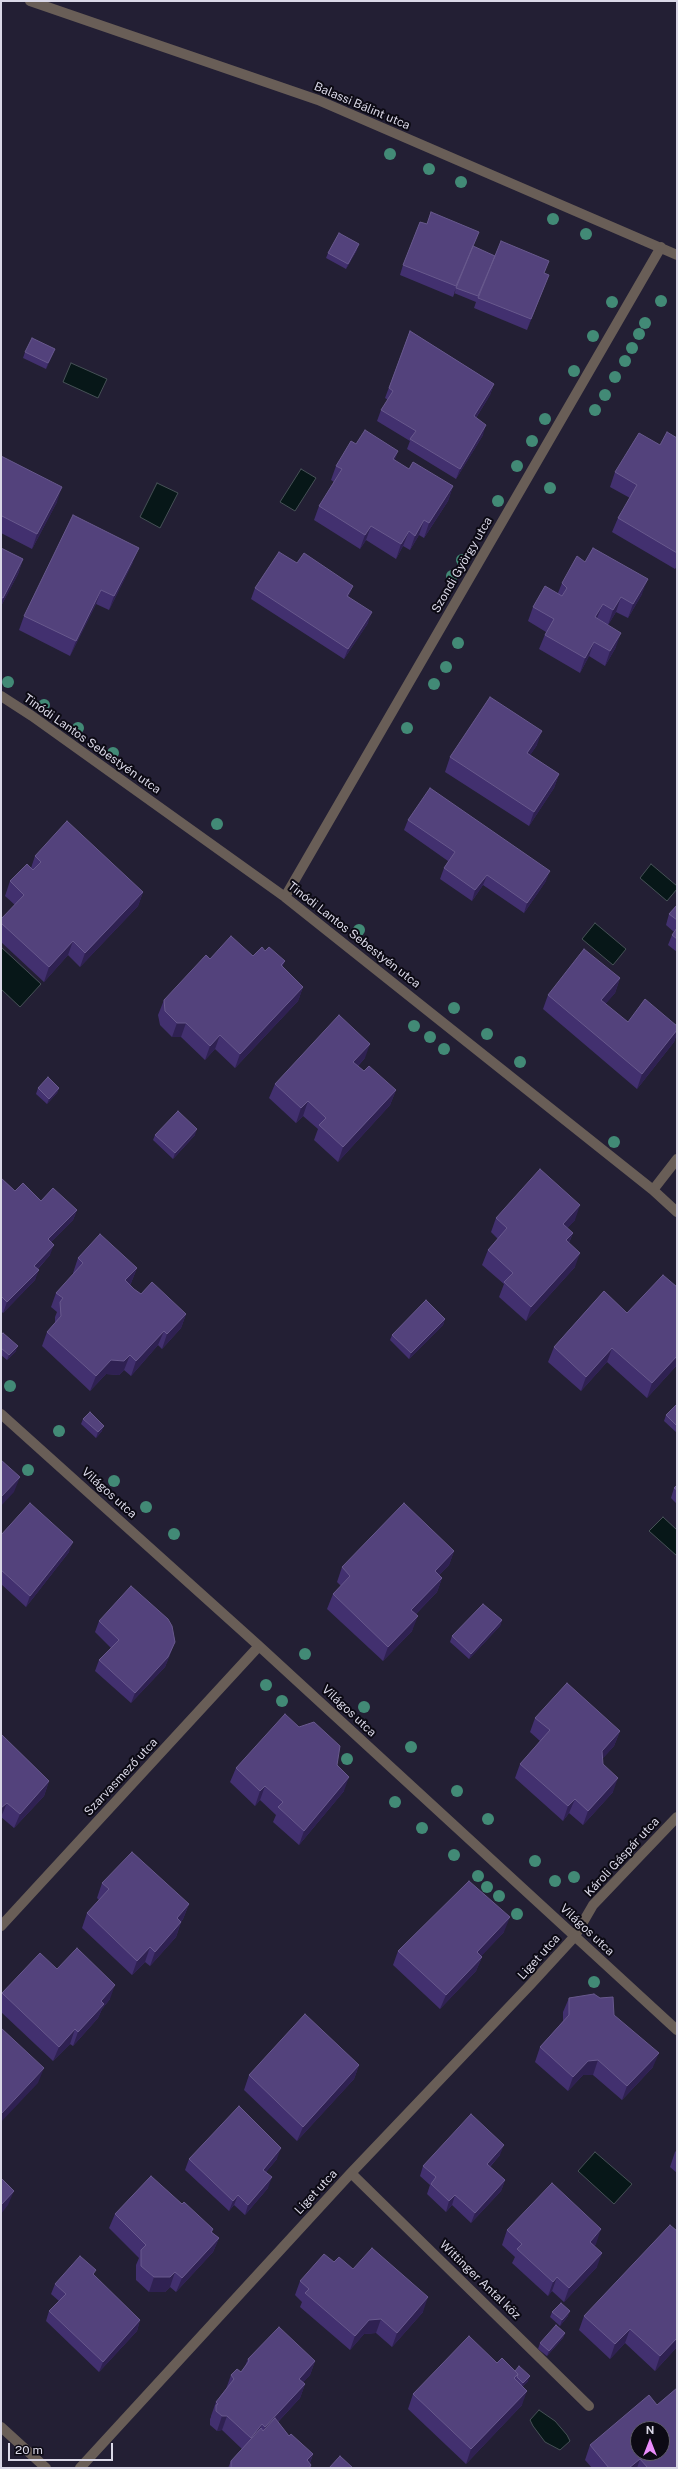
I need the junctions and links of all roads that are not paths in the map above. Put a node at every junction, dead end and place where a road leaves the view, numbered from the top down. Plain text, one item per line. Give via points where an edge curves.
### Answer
1 (30, 1) edge
2 (661, 247) junction
3 (677, 255) edge
4 (1, 696) edge
5 (285, 897) junction
6 (677, 1159) edge
7 (653, 1190) junction
8 (677, 1212) edge
9 (1, 1414) edge
10 (259, 1646) junction
11 (677, 1817) edge
12 (1, 1926) edge
13 (575, 1936) junction
14 (677, 2030) edge
15 (351, 2173) junction
16 (590, 2406) dead end
17 (1, 2427) edge
18 (46, 2468) edge
19 (80, 2468) edge

1 - 2 street, Balassi Bálint utca via 318,100
2 - 3 street, Balassi Bálint utca
2 - 5 street, Szondi György utca
4 - 5 street, Tinódi Lantos Sebestyén utca
5 - 7 street, Tinódi Lantos Sebestyén utca
6 - 7 street
7 - 8 street, Tinódi Lantos Sebestyén utca
9 - 10 street, Világos utca
10 - 12 street, Szarvasmező utca
10 - 13 street, Világos utca
11 - 13 street, Károli Gáspár utca via 593,1905
13 - 14 street, Világos utca
13 - 15 street, Liget utca
15 - 16 street, Wittinger Antal köz
15 - 19 street, Liget utca
17 - 18 street

